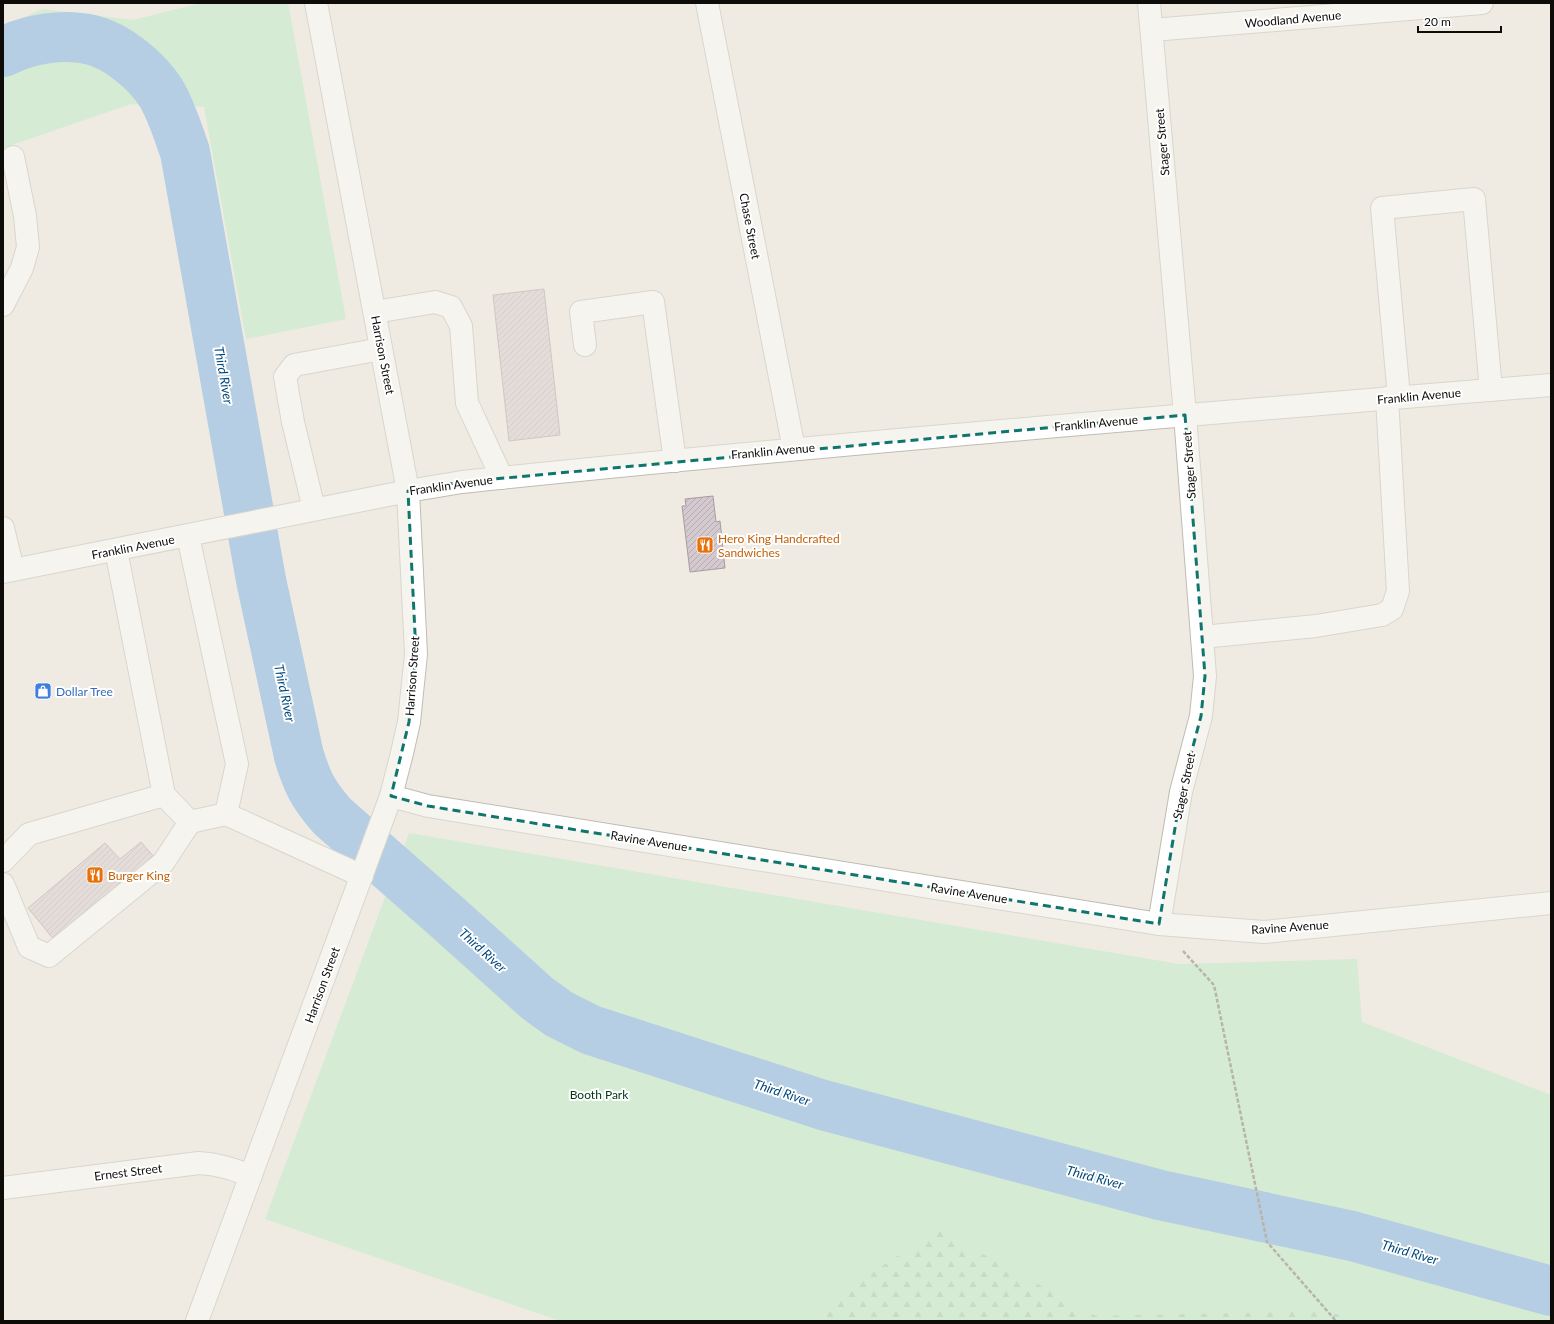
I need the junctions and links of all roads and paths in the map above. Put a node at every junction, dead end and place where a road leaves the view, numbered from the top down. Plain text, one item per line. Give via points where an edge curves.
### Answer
1 (316, 3) edge
2 (707, 3) edge
3 (1149, 3) edge
4 (1482, 3) edge
5 (1152, 30) junction
6 (13, 157) dead end
7 (3, 305) edge
8 (375, 312) junction
9 (586, 344) dead end
10 (381, 349) junction
11 (1551, 389) edge
12 (1491, 390) junction
13 (1393, 398) junction
14 (1185, 415) junction
15 (794, 449) junction
16 (675, 461) junction
17 (502, 478) junction
18 (408, 491) junction
19 (314, 510) junction
20 (3, 528) edge
21 (188, 536) junction
22 (116, 550) junction
23 (8, 571) edge
24 (1202, 637) junction
25 (164, 795) junction
26 (388, 803) junction
27 (226, 814) junction
28 (190, 822) junction
29 (3, 861) edge
30 (360, 883) junction
31 (3, 884) edge
32 (1551, 903) edge
33 (1159, 924) junction
34 (251, 1176) junction
35 (3, 1188) edge
36 (198, 1321) edge
37 (1336, 1321) edge

1 - 8 street, Harrison Street
2 - 15 street, Chase Street
3 - 5 street, Stager Street
4 - 5 street, Woodland Avenue
5 - 14 street, Stager Street
6 - 7 street via 25,216 28,247 22,268
8 - 10 street, Harrison Street
8 - 17 street via 435,302 451,307 461,326 467,403
9 - 16 street via 581,312 653,302
10 - 18 street, Harrison Street
10 - 19 street via 294,365 285,378
11 - 12 street, Franklin Avenue
12 - 13 street, Franklin Avenue
12 - 13 street via 1474,200 1382,208
13 - 14 street, Franklin Avenue
13 - 24 street via 1398,591 1392,609 1382,615 1316,626
14 - 15 street, Franklin Avenue
14 - 24 street, Stager Street
15 - 16 street, Franklin Avenue
16 - 17 street, Franklin Avenue
17 - 18 street, Franklin Avenue
18 - 19 street, Franklin Avenue
18 - 26 street, Harrison Street via 416,654 409,722
19 - 21 street, Franklin Avenue
20 - 23 street
21 - 22 street, Franklin Avenue
21 - 27 street via 237,764
22 - 23 street, Franklin Avenue
22 - 25 street
24 - 33 street, Stager Street via 1205,676 1201,716 1181,792
25 - 28 street
25 - 29 street via 29,834
26 - 30 street, Harrison Street
26 - 33 street, Ravine Avenue via 436,807
27 - 28 street
27 - 30 street
28 - 31 street via 162,863 49,956 29,947
30 - 34 street, Harrison Street
32 - 33 street, Ravine Avenue via 1264,932
33 - 37 path via 1214,985 1267,1242
34 - 35 street, Ernest Street via 214,1164 199,1164
34 - 36 street, Harrison Street

